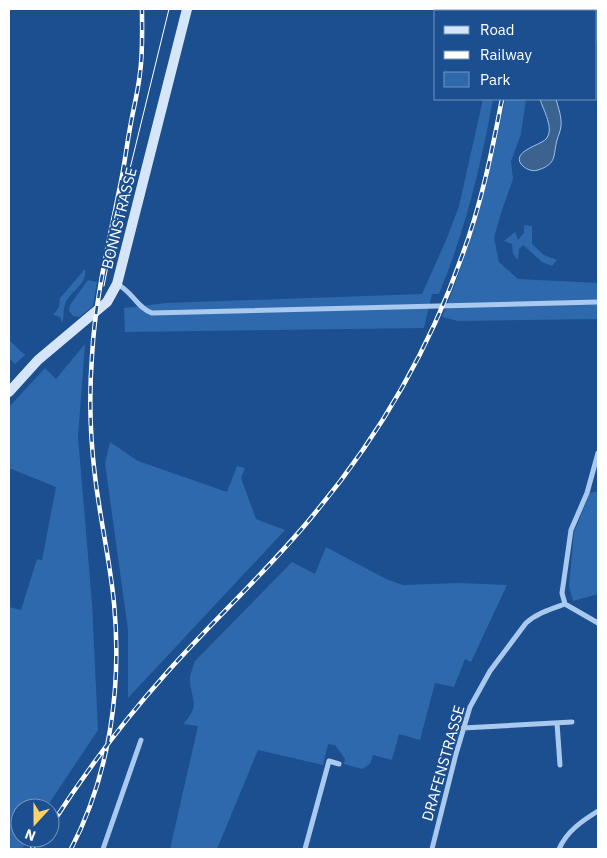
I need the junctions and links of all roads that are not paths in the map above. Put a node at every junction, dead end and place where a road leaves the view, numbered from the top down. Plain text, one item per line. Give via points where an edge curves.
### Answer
1 (187, 9) edge
2 (117, 284) junction
3 (598, 302) edge
4 (9, 392) edge
5 (598, 453) edge
6 (565, 604) junction
7 (598, 623) edge
8 (572, 722) dead end
9 (557, 723) junction
10 (463, 728) junction
11 (141, 740) dead end
12 (339, 764) dead end
13 (560, 765) dead end
14 (598, 811) edge
15 (103, 849) edge
16 (305, 849) edge
17 (432, 849) edge
18 (559, 849) edge

1 - 2 main road, BONNSTRASSE
2 - 3 street via 130,293 146,312 152,313
2 - 4 main road, BONNSTRASSE via 107,302 38,360
5 - 6 street via 587,493 571,530 562,593
6 - 7 street
6 - 10 street, DRAFENSTRASSE via 540,613 526,623 483,684
8 - 9 street
9 - 10 street
9 - 13 street
10 - 17 street, DRAFENSTRASSE
11 - 15 street
12 - 16 street via 329,761
14 - 18 street via 574,828

